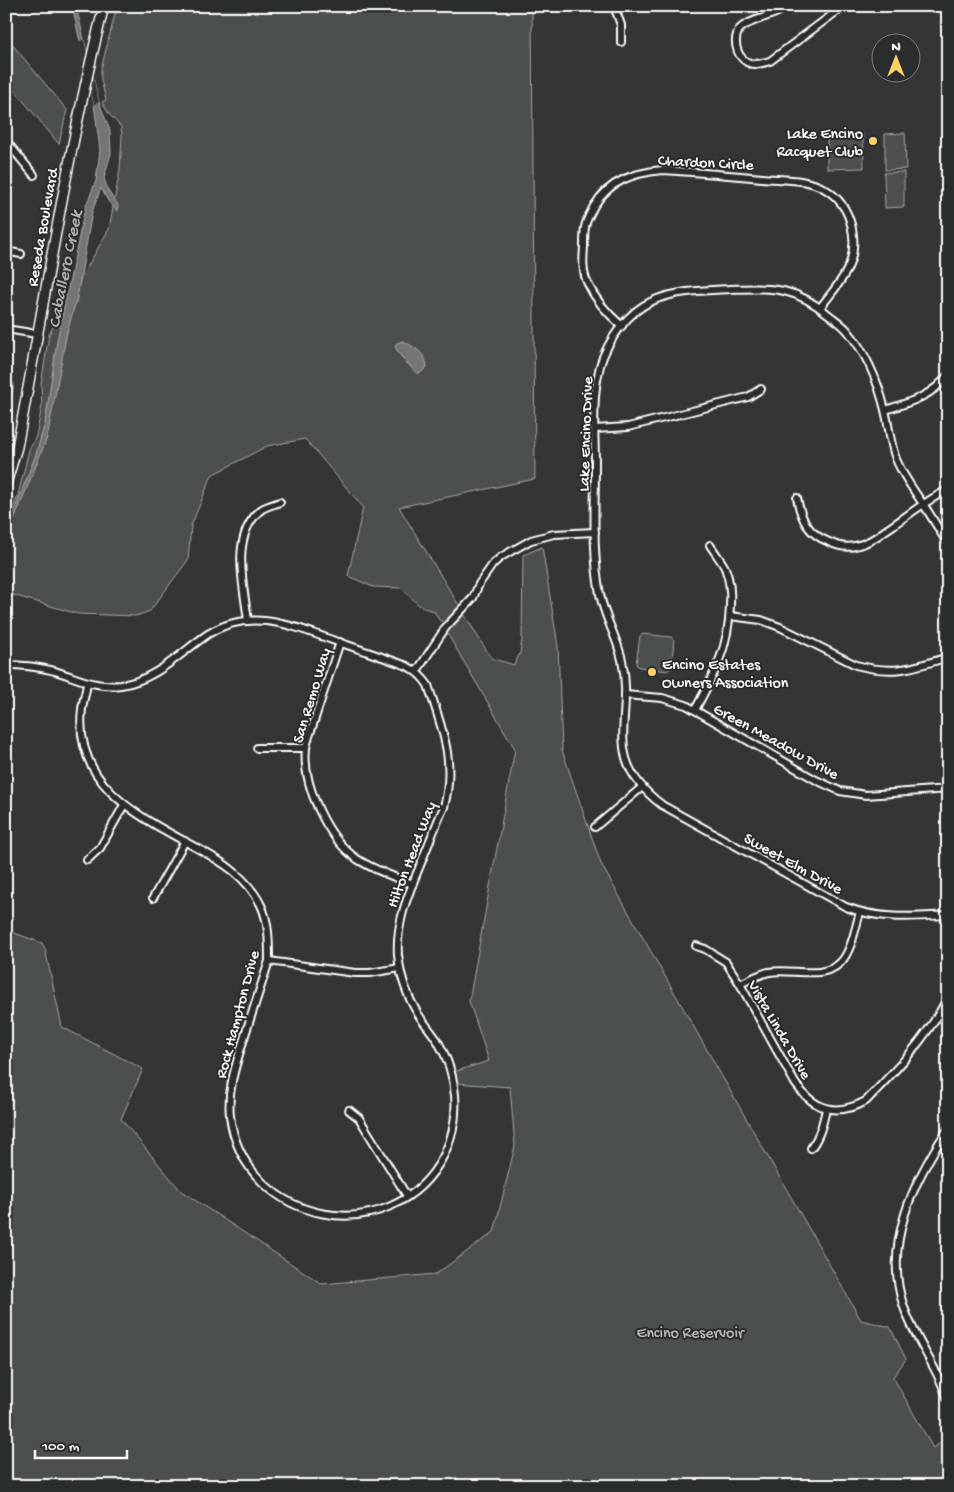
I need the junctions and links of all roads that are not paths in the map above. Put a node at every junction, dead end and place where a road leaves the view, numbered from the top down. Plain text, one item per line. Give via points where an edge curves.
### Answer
1 (104, 6) edge
2 (614, 6) edge
3 (789, 6) edge
4 (844, 6) edge
5 (621, 42) dead end
6 (6, 141) edge
7 (34, 175) dead end
8 (6, 252) edge
9 (20, 254) dead end
10 (820, 308) junction
11 (622, 326) junction
12 (6, 329) edge
13 (36, 334) junction
14 (948, 375) edge
15 (762, 389) dead end
16 (885, 410) junction
17 (595, 430) junction
18 (6, 484) edge
19 (948, 490) edge
20 (797, 498) dead end
21 (280, 502) dead end
22 (923, 504) junction
23 (595, 532) junction
24 (948, 544) edge
25 (710, 546) dead end
26 (730, 616) junction
27 (248, 621) junction
28 (340, 642) junction
29 (948, 657) edge
30 (6, 664) edge
31 (417, 671) junction
32 (87, 683) junction
33 (625, 695) junction
34 (695, 710) junction
35 (257, 748) dead end
36 (306, 748) junction
37 (641, 788) junction
38 (948, 789) edge
39 (124, 805) junction
40 (595, 827) dead end
41 (185, 841) junction
42 (87, 860) dead end
43 (413, 884) junction
44 (153, 898) dead end
45 (860, 912) junction
46 (948, 915) edge
47 (696, 946) dead end
48 (269, 960) junction
49 (400, 968) junction
50 (740, 984) junction
51 (948, 998) edge
52 (826, 1109) junction
53 (349, 1110) dead end
54 (948, 1129) edge
55 (811, 1148) dead end
56 (407, 1196) junction
57 (948, 1400) edge

1 - 13 main road, Reseda Boulevard via 68,163
2 - 5 street via 621,25
3 - 4 street via 782,12 746,24 740,30 736,39 740,56 747,62 761,64 770,61
6 - 7 street
8 - 9 street
10 - 11 street, Lake Encino Drive via 799,295 783,290 711,291 669,295 642,307
10 - 11 street, Chardon Circle via 847,271 854,244 853,229 839,201 825,189 797,180 662,170 643,172 616,182 598,200 585,226 583,264 588,286 604,309
10 - 16 street, Lake Encino Drive via 845,328 862,350 876,378
11 - 17 street, Lake Encino Drive via 598,374
12 - 13 street
13 - 18 main road, Reseda Boulevard via 17,447
14 - 16 street via 934,390
15 - 17 street via 738,400 628,427
16 - 22 street, Lake Encino Drive via 896,459
17 - 23 street, Lake Encino Drive
19 - 22 street
20 - 22 street via 804,522 814,535 843,547 866,543
21 - 27 street via 263,509 246,533 242,564
22 - 24 street, Lake Encino Drive
23 - 31 street via 554,534 531,540 493,564 478,584 473,598 446,627
23 - 33 street, Lake Encino Drive via 600,598 622,663
25 - 26 street via 722,562 730,586
26 - 29 street via 761,620 780,627 868,668 908,669
26 - 34 street via 722,656
27 - 28 street via 275,621
27 - 32 street via 233,623 209,634 147,678 119,685
28 - 31 street
28 - 36 street, San Remo Way
30 - 32 street via 31,666
31 - 43 street, Hilton Head Way via 428,685 449,755 449,771 444,807
32 - 39 street, Rock Hampton Drive via 82,710 85,747 97,776
33 - 34 street, Green Meadow Drive via 662,698
33 - 37 street, Lake Encino Drive via 622,722 624,751 630,771
34 - 38 street, Green Meadow Drive via 840,791 866,795
35 - 36 street
36 - 43 street, San Remo Way via 308,780 320,811 337,840 367,865
37 - 40 street
37 - 45 street, Sweet Elm Drive via 662,805
39 - 41 street, Rock Hampton Drive
39 - 42 street via 100,848
41 - 44 street
41 - 48 street, Rock Hampton Drive via 232,868 252,890 266,919
43 - 49 street, Hilton Head Way via 399,925
45 - 46 street, Sweet Elm Drive via 882,917
45 - 50 street via 847,953 831,969 766,972
47 - 50 street, Vista Linda Drive via 726,962
48 - 49 street via 355,973
48 - 56 street, Rock Hampton Drive via 230,1090 232,1127 242,1154 258,1179 272,1191 287,1202 314,1213 360,1215 390,1206
49 - 56 street, Hilton Head Way via 411,1002 445,1054 456,1108 454,1127 443,1156
50 - 52 street, Vista Linda Drive via 800,1090 813,1103
51 - 52 street via 919,1042 866,1102 843,1110
52 - 55 street via 822,1128
53 - 56 street via 359,1118
54 - 57 street via 916,1184 900,1233 896,1259 898,1289 904,1308

